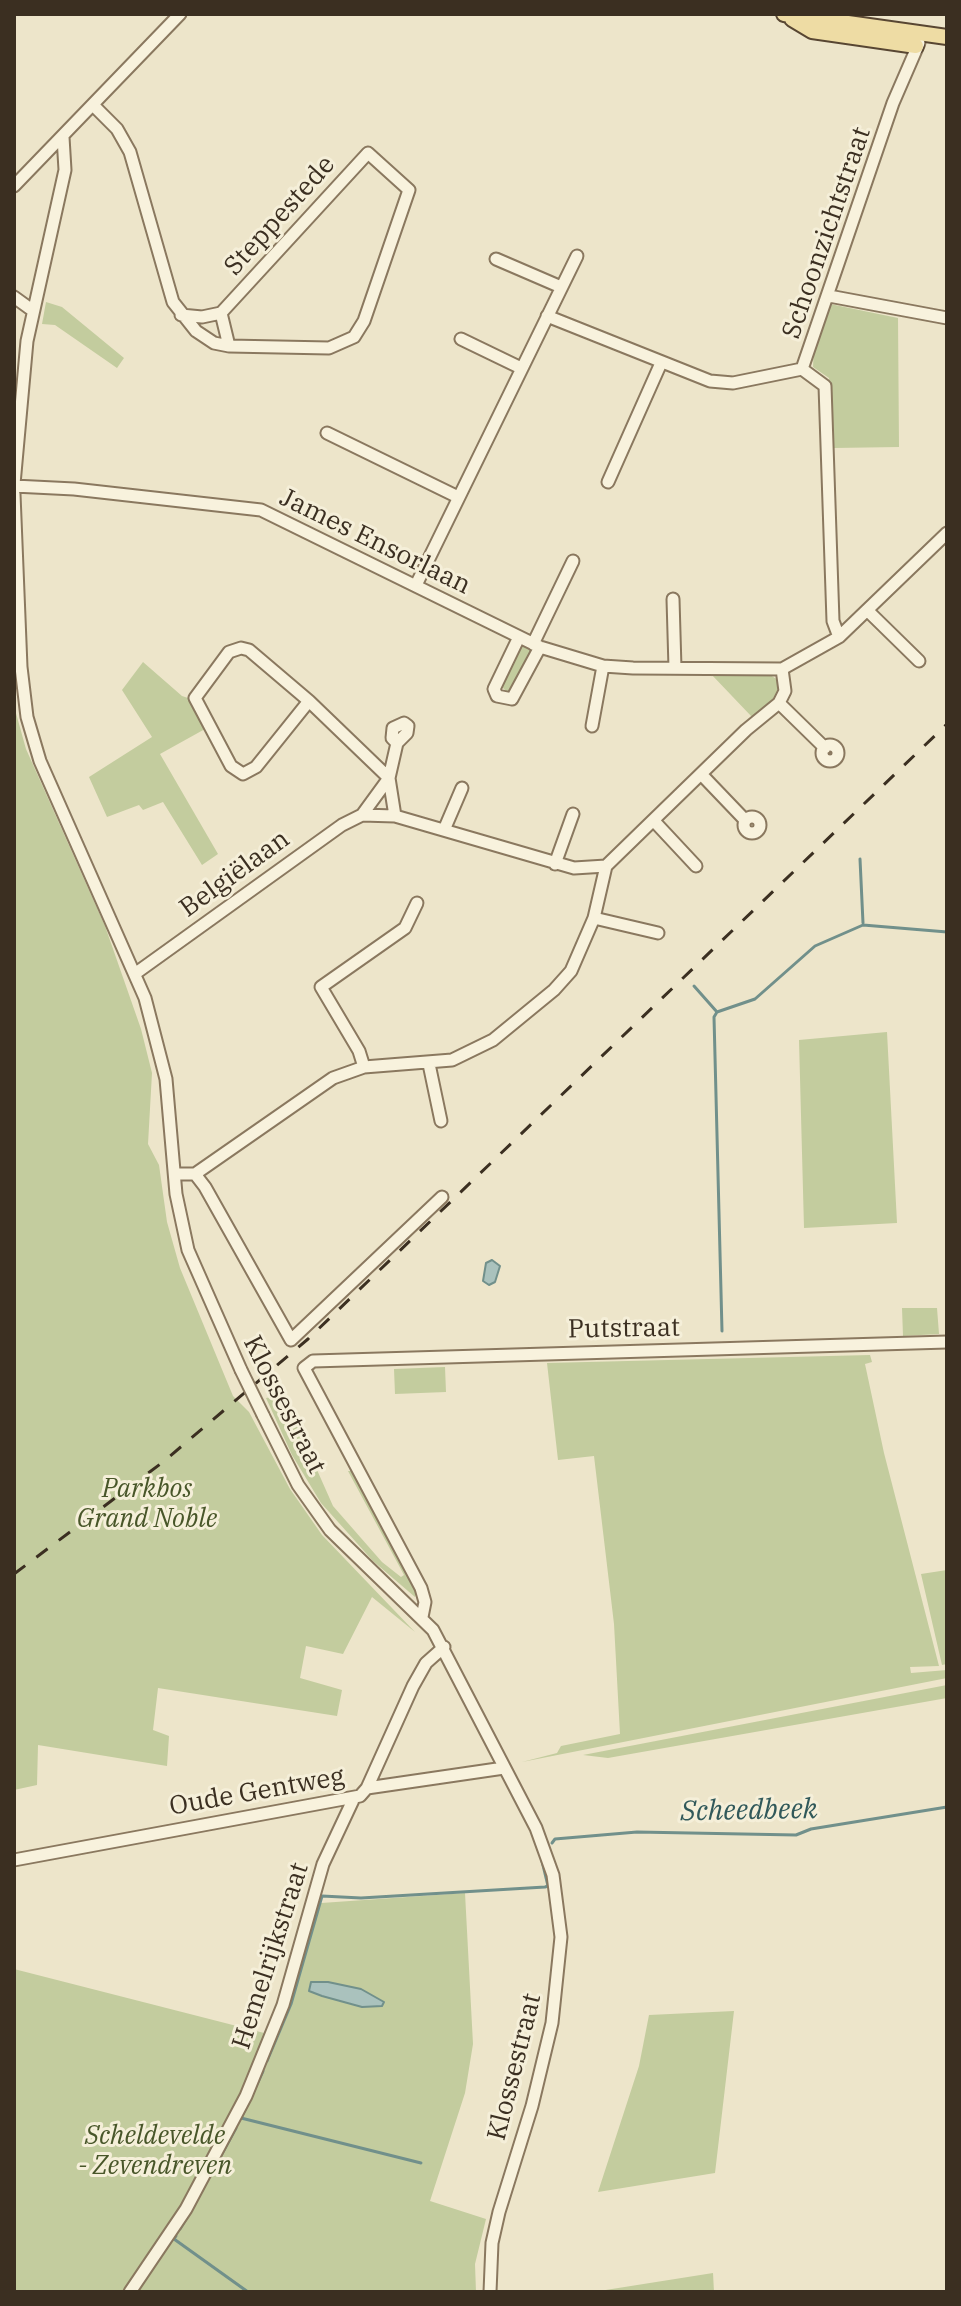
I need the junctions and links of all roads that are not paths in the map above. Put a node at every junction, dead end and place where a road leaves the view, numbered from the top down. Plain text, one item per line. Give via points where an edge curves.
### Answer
1 (180, 14) edge
2 (784, 14) edge
3 (849, 14) edge
4 (943, 30) edge
5 (916, 46) junction
6 (94, 106) junction
7 (63, 137) junction
8 (14, 186) edge
9 (577, 256) dead end
10 (496, 259) dead end
11 (561, 287) junction
12 (829, 296) junction
13 (14, 297) edge
14 (32, 310) junction
15 (221, 313) junction
16 (181, 315) junction
17 (547, 316) junction
18 (947, 318) edge
19 (461, 339) dead end
20 (229, 346) junction
21 (661, 363) junction
22 (521, 368) junction
23 (802, 369) junction
24 (327, 433) dead end
25 (608, 482) dead end
26 (14, 485) edge
27 (14, 494) edge
28 (458, 497) junction
29 (947, 533) edge
30 (573, 561) dead end
31 (416, 585) junction
32 (673, 599) dead end
33 (869, 612) junction
34 (519, 637) junction
35 (839, 637) junction
36 (537, 645) junction
37 (919, 661) dead end
38 (603, 666) junction
39 (675, 668) junction
40 (778, 670) junction
41 (309, 701) junction
42 (779, 703) junction
43 (592, 726) dead end
44 (397, 743) dead end
45 (825, 748) dead end
46 (701, 774) junction
47 (389, 778) junction
48 (462, 788) dead end
49 (573, 814) dead end
50 (362, 815) junction
51 (395, 816) junction
52 (745, 820) dead end
53 (654, 821) junction
54 (444, 830) junction
55 (555, 864) junction
56 (606, 866) junction
57 (696, 866) dead end
58 (417, 903) dead end
59 (594, 918) junction
60 (658, 933) dead end
61 (136, 973) junction
62 (429, 1064) junction
63 (364, 1067) junction
64 (441, 1121) dead end
65 (175, 1174) junction
66 (195, 1174) junction
67 (442, 1197) dead end
68 (947, 1342) edge
69 (422, 1617) junction
70 (444, 1647) junction
71 (504, 1768) junction
72 (367, 1788) junction
73 (354, 1798) junction
74 (14, 1860) edge
75 (130, 2292) edge
76 (490, 2292) edge

1 - 6 street
2 - 4 main road
2 - 5 main road via 812,31
3 - 4 main road
4 - 5 street
5 - 12 street, Schoonzichtstraat
6 - 7 street
6 - 16 street, Steppestede via 130,152 166,287
7 - 8 street
7 - 14 street via 65,170
9 - 11 street
10 - 11 street
11 - 17 street
12 - 18 street
12 - 23 street, Schoonzichtstraat
13 - 14 street
14 - 26 street
15 - 16 street, Steppestede
15 - 20 street, Steppestede
15 - 20 street, Steppestede via 368,153 409,190 354,337 329,348
16 - 20 street, Steppestede via 214,343
17 - 21 street
17 - 22 street
19 - 22 street
21 - 23 street via 710,381 733,383
21 - 25 street
22 - 28 street
23 - 35 street, Schoonzichtstraat via 825,386 833,621
24 - 28 street
26 - 31 street, James Ensorlaan via 261,510
27 - 61 street, Klossestraat via 27,717 40,761
28 - 31 street
29 - 33 street
30 - 36 street
31 - 34 street, James Ensorlaan
32 - 39 street
33 - 35 street
33 - 37 street
34 - 36 street, James Ensorlaan
34 - 36 street via 494,689 497,696 512,699
35 - 40 street
36 - 38 street, James Ensorlaan
38 - 39 street, James Ensorlaan
38 - 43 street
39 - 40 street, James Ensorlaan
40 - 42 street via 785,691
41 - 41 street via 256,767 243,774 231,766 195,698 229,652 241,648
41 - 47 street
42 - 45 street
42 - 46 street
44 - 47 street, Belgiëlaan
46 - 52 street
46 - 53 street
47 - 50 street, Belgiëlaan
47 - 51 street, Belgiëlaan
48 - 54 street
49 - 55 street
50 - 51 street
50 - 61 street, Belgiëlaan
51 - 54 street
53 - 56 street
53 - 57 street
54 - 55 street
55 - 56 street via 587,870
56 - 59 street
58 - 63 street via 405,928 321,987
59 - 60 street
59 - 62 street via 580,954 554,990 493,1040 452,1060
61 - 65 street, Klossestraat via 166,1079
62 - 63 street
62 - 64 street
63 - 66 street via 304,1095
65 - 66 street
65 - 69 street, Klossestraat, bridge via 195,1272 298,1485 330,1530
66 - 67 street via 291,1340
68 - 69 street, Putstraat via 313,1361 304,1368 421,1588
69 - 70 street, Klossestraat
70 - 71 street, Klossestraat
70 - 72 street via 426,1663 413,1686
71 - 72 street, Oude Gentweg
71 - 76 street, Klossestraat via 545,1850 559,1909 559,1976 544,2060 492,2243
72 - 73 street, Oude Gentweg
73 - 74 street, Oude Gentweg
73 - 75 street, Hemelrijkstraat via 323,1864 283,2005 251,2085 186,2209

